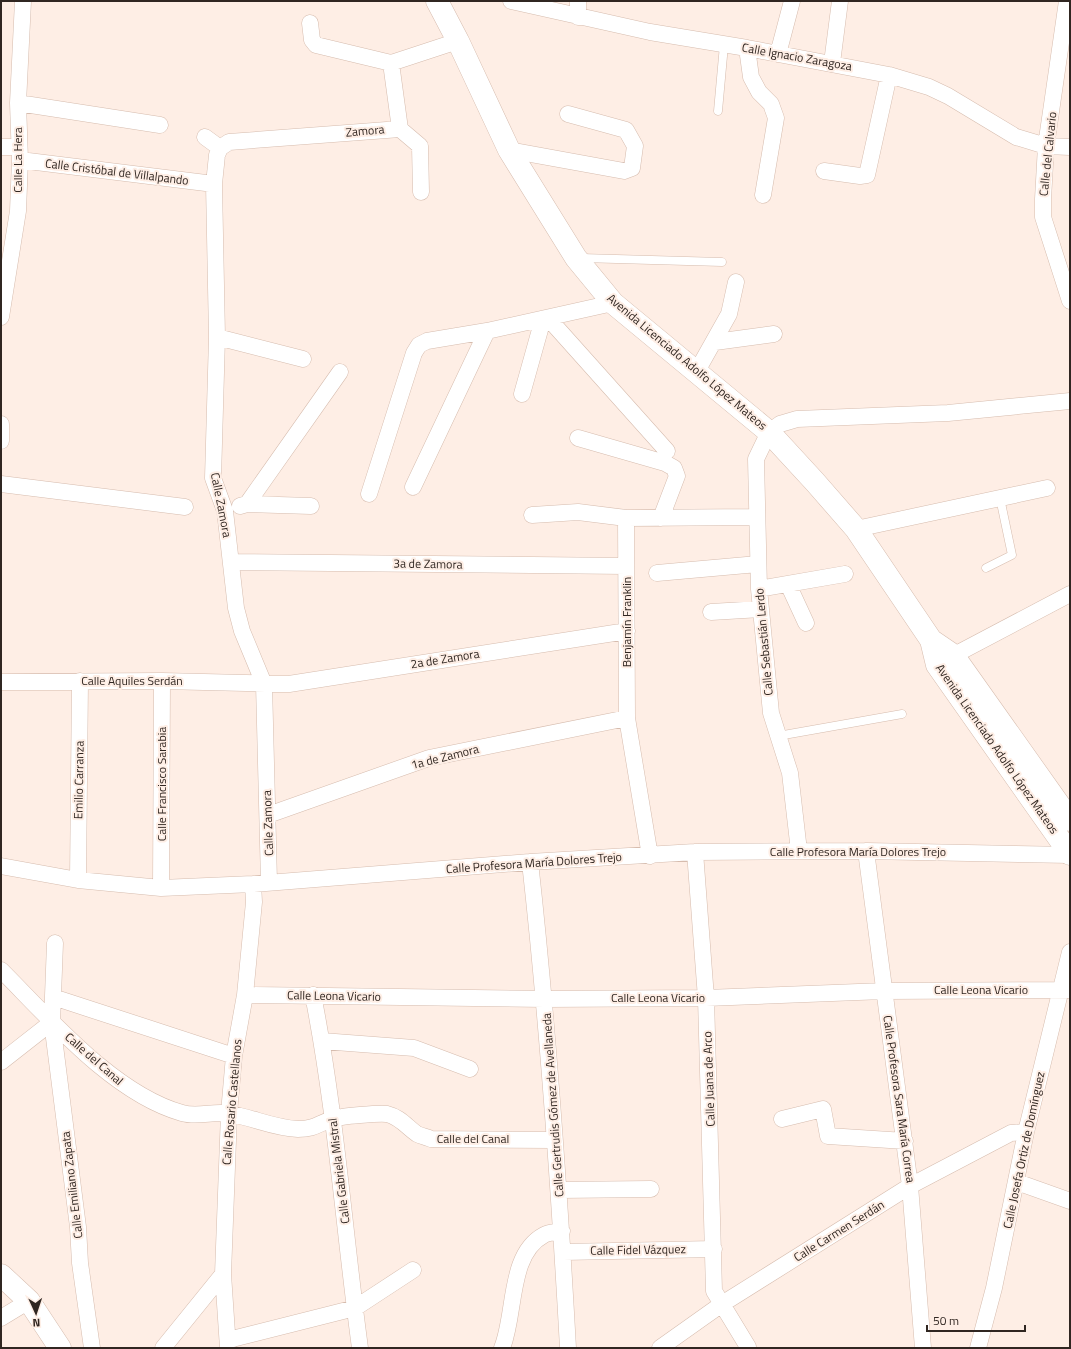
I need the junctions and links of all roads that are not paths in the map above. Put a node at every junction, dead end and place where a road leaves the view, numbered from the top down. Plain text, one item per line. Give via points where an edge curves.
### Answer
1 (23, 1) edge
2 (437, 1) edge
3 (511, 1) edge
4 (792, 1) edge
5 (840, 1) edge
6 (1067, 2) edge
7 (578, 9) edge
8 (310, 23) dead end
9 (458, 41) junction
10 (724, 45) junction
11 (747, 48) junction
12 (778, 54) junction
13 (391, 63) junction
14 (832, 63) junction
15 (889, 75) junction
16 (18, 103) junction
17 (718, 111) dead end
18 (568, 114) dead end
19 (160, 125) dead end
20 (400, 129) junction
21 (205, 138) dead end
22 (1046, 146) junction
23 (1, 147) edge
24 (220, 148) junction
25 (1070, 148) edge
26 (509, 150) junction
27 (20, 154) junction
28 (824, 171) dead end
29 (214, 184) junction
30 (421, 192) dead end
31 (763, 195) dead end
32 (576, 258) junction
33 (722, 262) dead end
34 (736, 282) dead end
35 (1070, 301) edge
36 (613, 303) junction
37 (1, 317) edge
38 (546, 319) junction
39 (487, 331) junction
40 (774, 334) dead end
41 (217, 337) junction
42 (715, 342) junction
43 (303, 359) dead end
44 (698, 371) junction
45 (340, 372) dead end
46 (522, 394) dead end
47 (1070, 401) edge
48 (1, 424) edge
49 (770, 432) junction
50 (578, 438) dead end
51 (1, 441) edge
52 (667, 451) dead end
53 (1, 484) edge
54 (413, 487) dead end
55 (1047, 488) dead end
56 (370, 494) dead end
57 (1000, 498) junction
58 (247, 504) junction
59 (311, 506) dead end
60 (185, 507) dead end
61 (225, 511) junction
62 (532, 515) dead end
63 (757, 517) junction
64 (626, 518) junction
65 (661, 518) junction
66 (856, 529) junction
67 (231, 562) junction
68 (758, 564) junction
69 (626, 566) junction
70 (986, 568) dead end
71 (657, 573) dead end
72 (845, 574) dead end
73 (788, 584) junction
74 (759, 590) junction
75 (1070, 594) edge
76 (761, 608) junction
77 (711, 612) dead end
78 (806, 622) dead end
79 (627, 631) junction
80 (945, 660) junction
81 (80, 681) junction
82 (162, 681) junction
83 (1, 682) edge
84 (264, 684) junction
85 (902, 714) dead end
86 (626, 718) junction
87 (778, 736) junction
88 (268, 815) junction
89 (1070, 820) edge
90 (866, 850) junction
91 (800, 851) junction
92 (694, 852) junction
93 (1070, 854) edge
94 (650, 856) junction
95 (530, 862) junction
96 (1, 866) edge
97 (78, 880) junction
98 (269, 882) junction
99 (253, 884) junction
100 (161, 888) junction
101 (55, 943) dead end
102 (1070, 952) edge
103 (1, 970) edge
104 (1065, 990) edge
105 (884, 991) junction
106 (245, 995) junction
107 (313, 995) junction
108 (52, 997) junction
109 (706, 998) junction
110 (545, 999) junction
111 (52, 1022) junction
112 (322, 1041) junction
113 (234, 1056) junction
114 (1, 1062) edge
115 (470, 1068) dead end
116 (229, 1113) junction
117 (333, 1118) junction
118 (782, 1119) dead end
119 (1026, 1132) junction
120 (554, 1140) junction
121 (905, 1141) junction
122 (1017, 1182) junction
123 (910, 1186) junction
124 (559, 1190) junction
125 (651, 1190) dead end
126 (1070, 1201) edge
127 (562, 1231) junction
128 (714, 1249) junction
129 (563, 1252) junction
130 (414, 1270) dead end
131 (222, 1274) junction
132 (1, 1275) edge
133 (29, 1301) junction
134 (722, 1304) junction
135 (355, 1308) junction
136 (1, 1318) edge
137 (228, 1344) edge
138 (748, 1347) dead end
139 (60, 1348) edge
140 (92, 1348) edge
141 (163, 1348) edge
142 (360, 1348) edge
143 (502, 1348) edge
144 (568, 1348) edge
145 (660, 1348) edge
146 (923, 1348) edge
147 (978, 1348) edge

1 - 16 street, Calle La Hera
2 - 9 street, Avenida Licenciado Adolfo López Mateos
3 - 7 street, Calle Ignacio Zaragoza
4 - 12 street
5 - 14 street
6 - 22 street, Calle del Calvario
7 - 10 street, Calle Ignacio Zaragoza
8 - 13 street via 312,40 316,45
9 - 13 street
9 - 26 street, Avenida Licenciado Adolfo López Mateos
10 - 11 street, Calle Ignacio Zaragoza
10 - 17 lane
11 - 12 street, Calle Ignacio Zaragoza
11 - 31 street via 751,77 759,92 771,104 776,118
12 - 14 street, Calle Ignacio Zaragoza
13 - 20 street, Zamora
14 - 15 street, Calle Ignacio Zaragoza
15 - 22 street, Calle Ignacio Zaragoza via 929,87 1016,137
15 - 28 street via 867,174 860,176
16 - 19 street
16 - 27 street, Calle La Hera
18 - 26 street via 626,130 635,146 632,168 624,171
20 - 24 street, Zamora via 229,142
20 - 30 street via 420,146
21 - 24 street
22 - 25 street, Calle Ignacio Zaragoza
22 - 35 street, Calle del Calvario via 1043,217
23 - 27 street, Calle Cristóbal de Villalpando
24 - 29 street, Calle Zamora
26 - 32 street, Avenida Licenciado Adolfo López Mateos
27 - 29 street, Calle Cristóbal de Villalpando
27 - 37 street, Calle La Hera via 18,211
29 - 41 street, Calle Zamora
32 - 33 lane
32 - 36 street, Avenida Licenciado Adolfo López Mateos
34 - 42 street via 729,314
36 - 38 street
36 - 44 street, Avenida Licenciado Adolfo López Mateos
38 - 39 street
38 - 46 street
38 - 52 street
39 - 54 street
39 - 56 street via 427,341 419,345 414,353
40 - 42 street
41 - 43 street
41 - 61 street, Calle Zamora via 213,478
42 - 44 street
44 - 49 street, Avenida Licenciado Adolfo López Mateos
45 - 58 street
47 - 49 street via 948,413 797,419 780,424
48 - 51 street
49 - 63 street, Calle Sebastián Lerdo via 756,459
49 - 66 street, Avenida Licenciado Adolfo López Mateos
50 - 65 street via 665,463 674,468 677,476
53 - 60 street
55 - 57 street
57 - 66 street
57 - 70 lane via 1012,555
58 - 59 street
58 - 61 street
61 - 67 street, Calle Zamora
62 - 64 street via 578,512
63 - 65 street
63 - 68 street, Calle Sebastián Lerdo
64 - 65 street
64 - 69 street, Benjamín Franklin
66 - 80 street, Avenida Licenciado Adolfo López Mateos
67 - 69 street, 3a de Zamora
67 - 84 street, Calle Zamora via 236,608 242,631
68 - 71 street
68 - 74 street, Calle Sebastián Lerdo
69 - 79 street, Benjamín Franklin
72 - 73 street
73 - 74 street
73 - 78 street
74 - 76 street, Calle Sebastián Lerdo
75 - 80 street
76 - 77 street
76 - 87 street, Calle Sebastián Lerdo via 771,713
79 - 84 street, 2a de Zamora via 289,684
79 - 86 street, Benjamín Franklin
80 - 89 street, Avenida Licenciado Adolfo López Mateos
80 - 93 street, Avenida Licenciado Adolfo López Mateos
81 - 82 street, Calle Aquiles Serdán
81 - 83 street, Calle Aquiles Serdán
81 - 97 street, Emilio Carranza
82 - 84 street, Calle Aquiles Serdán
82 - 100 street, Calle Francisco Sarabia
84 - 88 street, Calle Zamora
85 - 87 lane
86 - 88 street, 1a de Zamora via 430,758
86 - 94 street, Benjamín Franklin
87 - 91 street, Calle Sebastián Lerdo via 790,773
88 - 98 street, Calle Zamora
90 - 91 street, Calle Profesora María Dolores Trejo
90 - 93 street, Calle Profesora María Dolores Trejo
90 - 105 street, Calle Profesora Sara María Correa
91 - 92 street, Calle Profesora María Dolores Trejo
92 - 94 street, Calle Profesora María Dolores Trejo
92 - 109 street, Calle Juana de Arco
94 - 95 street, Calle Profesora María Dolores Trejo
95 - 98 street, Calle Profesora María Dolores Trejo
95 - 110 street, Calle Gertrudis Gómez de Avellaneda
96 - 97 street, Calle Profesora María Dolores Trejo
97 - 100 street, Calle Profesora María Dolores Trejo
98 - 99 street, Calle Profesora María Dolores Trejo
99 - 100 street, Calle Profesora María Dolores Trejo
99 - 106 street, Calle Rosario Castellanos via 254,902
101 - 108 street, Calle Emiliano Zapata
102 - 104 street, Calle Josefa Ortiz de Domínguez
103 - 111 street, Calle del Canal
104 - 105 street, Calle Leona Vicario
104 - 119 street, Calle Josefa Ortiz de Domínguez
105 - 109 street, Calle Leona Vicario
105 - 121 street, Calle Profesora Sara María Correa
106 - 107 street, Calle Leona Vicario
106 - 113 street, Calle Rosario Castellanos
107 - 110 street, Calle Leona Vicario
107 - 112 street, Calle Gabriela Mistral
108 - 111 street, Calle Emiliano Zapata
108 - 113 street
109 - 110 street, Calle Leona Vicario
109 - 128 street, Calle Juana de Arco
110 - 120 street, Calle Gertrudis Gómez de Avellaneda
111 - 114 street
111 - 116 street, Calle del Canal via 119,1082 142,1096 182,1113 199,1116
111 - 140 street, Calle Emiliano Zapata
112 - 115 street via 414,1048
112 - 117 street, Calle Gabriela Mistral
113 - 116 street, Calle Rosario Castellanos
116 - 117 street, Calle del Canal via 278,1127 300,1129 317,1127
116 - 131 street, Calle Rosario Castellanos
117 - 120 street, Calle del Canal via 386,1114 398,1118 418,1134 431,1139
117 - 135 street, Calle Gabriela Mistral
118 - 121 street via 824,1109 828,1136
119 - 122 street, Calle Josefa Ortiz de Domínguez
119 - 123 street, Calle Carmen Serdán via 1011,1134
120 - 124 street, Calle Gertrudis Gómez de Avellaneda
121 - 123 street, Calle Profesora Sara María Correa
122 - 126 street
122 - 147 street, Calle Josefa Ortiz de Domínguez
123 - 134 street, Calle Carmen Serdán
123 - 146 street, Calle Profesora Sara María Correa
124 - 125 street
124 - 127 street, Calle Gertrudis Gómez de Avellaneda
127 - 129 street, Calle Gertrudis Gómez de Avellaneda
127 - 143 street via 544,1235 527,1248 518,1269 507,1336
128 - 129 street, Calle Fidel Vázquez
128 - 134 street, Calle Juana de Arco via 714,1292
129 - 144 street, Calle Gertrudis Gómez de Avellaneda
130 - 135 street
131 - 137 street, Calle Rosario Castellanos
131 - 141 street
132 - 133 street
133 - 136 street
133 - 139 street
134 - 138 street, Calle Juana de Arco
134 - 145 street, Calle Carmen Serdán
135 - 137 street
135 - 142 street, Calle Gabriela Mistral

